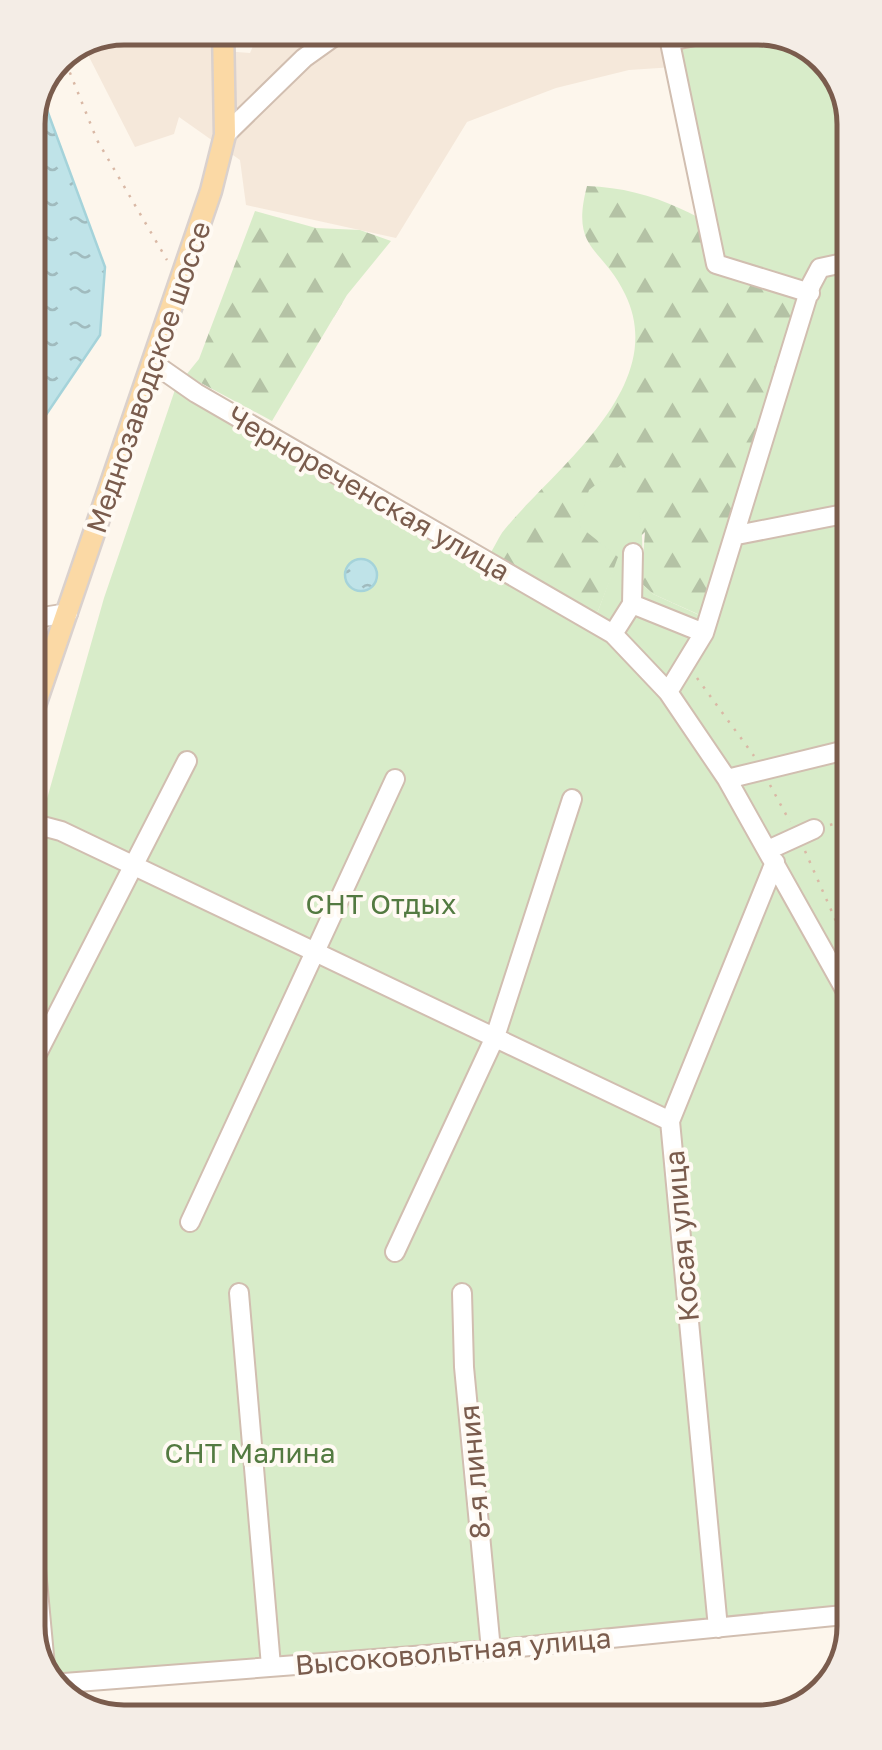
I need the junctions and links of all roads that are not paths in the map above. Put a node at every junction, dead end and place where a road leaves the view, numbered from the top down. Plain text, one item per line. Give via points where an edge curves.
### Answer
1 (224, 45) edge
2 (322, 45) edge
3 (670, 45) edge
4 (225, 135) junction
5 (837, 264) edge
6 (810, 293) junction
7 (154, 364) junction
8 (837, 515) edge
9 (737, 535) junction
10 (633, 553) dead end
11 (632, 604) junction
12 (68, 613) junction
13 (45, 617) edge
14 (613, 634) junction
15 (704, 634) junction
16 (45, 678) edge
17 (668, 692) junction
18 (837, 751) edge
19 (187, 761) dead end
20 (395, 779) dead end
21 (726, 779) junction
22 (572, 799) dead end
23 (45, 827) edge
24 (806, 833) road end
25 (772, 856) junction
26 (132, 865) junction
27 (315, 953) junction
28 (837, 975) edge
29 (495, 1037) junction
30 (45, 1038) edge
31 (670, 1121) junction
32 (190, 1222) dead end
33 (395, 1252) dead end
34 (238, 1293) dead end
35 (462, 1293) dead end
36 (837, 1616) edge
37 (718, 1628) junction
38 (491, 1650) junction
39 (271, 1666) junction
40 (69, 1682) edge

1 - 4 main road, Меднозаводское шоссе
2 - 4 street
3 - 6 street via 716,264
4 - 7 main road, Меднозаводское шоссе
5 - 6 street via 820,268
6 - 9 street
7 - 12 main road, Меднозаводское шоссе
7 - 14 street, Чернореченская улица
8 - 9 street
9 - 15 street
10 - 11 street
11 - 14 street
11 - 15 street
12 - 13 street
12 - 16 main road, Меднозаводское шоссе
14 - 17 street, Чернореченская улица
15 - 17 street
17 - 21 street, Чернореченская улица
18 - 21 street
19 - 26 street
20 - 27 street
21 - 25 street, Чернореченская улица
22 - 29 street
23 - 26 street
24 - 25 street
25 - 28 street, Чернореченская улица
25 - 31 street, Косая улица
26 - 27 street
26 - 30 street
27 - 29 street
27 - 32 street
29 - 31 street
29 - 33 street
31 - 37 street, Косая улица
34 - 39 street
35 - 38 street, 8-я линия
36 - 37 street, Высоковольтная улица
37 - 38 street, Высоковольтная улица
38 - 39 street, Высоковольтная улица
39 - 40 street, Высоковольтная улица

